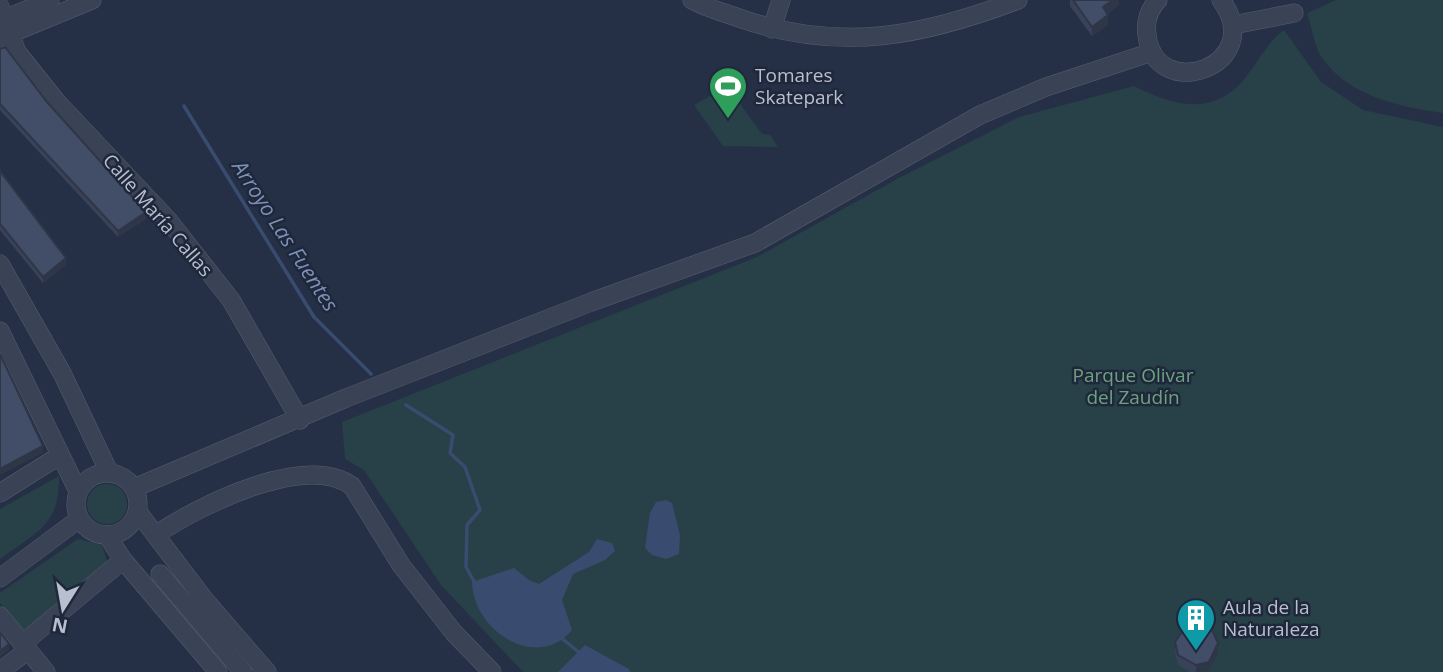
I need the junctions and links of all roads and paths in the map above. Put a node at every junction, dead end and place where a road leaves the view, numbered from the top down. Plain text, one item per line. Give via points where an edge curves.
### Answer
1 (50, 0) edge
2 (92, 0) edge
3 (692, 0) edge
4 (781, 0) edge
5 (1018, 0) edge
6 (1158, 0) edge
7 (1221, 0) edge
8 (1294, 13) dead end
9 (3, 24) edge
10 (1233, 25) junction
11 (772, 29) junction
12 (1152, 52) junction
13 (0, 264) edge
14 (0, 331) edge
15 (300, 420) junction
16 (59, 456) junction
17 (109, 472) junction
18 (134, 488) junction
19 (78, 491) junction
20 (0, 493) edge
21 (138, 512) junction
22 (79, 519) junction
23 (157, 534) junction
24 (107, 535) junction
25 (123, 560) junction
26 (160, 574) dead end
27 (0, 578) edge
28 (0, 617) edge
29 (25, 647) junction
30 (483, 669) edge
31 (0, 671) edge
32 (46, 672) edge
33 (218, 672) edge
34 (243, 672) edge
35 (267, 672) edge

1 - 9 street
2 - 9 street
3 - 11 street
4 - 11 street
5 - 11 street via 956,23 887,36 828,38
6 - 12 street via 1146,28
7 - 10 street
8 - 10 street
9 - 15 street, Calle María Callas via 17,52 56,102 169,221 230,300
10 - 12 street via 1228,50 1209,68 1184,73
12 - 15 street via 1046,87 980,115 755,243 591,302
13 - 17 street via 33,317
14 - 16 street
15 - 18 street
16 - 19 street
16 - 20 street
17 - 18 street
17 - 19 street via 93,476
18 - 21 street
19 - 22 street
21 - 23 street
21 - 24 street via 131,524
22 - 24 street via 89,529
22 - 27 street
23 - 30 street via 235,493 288,478 340,477 352,486 409,575
23 - 35 street via 189,581
24 - 25 street
25 - 29 street
25 - 33 street
26 - 34 street
28 - 29 street
29 - 31 street
29 - 32 street

